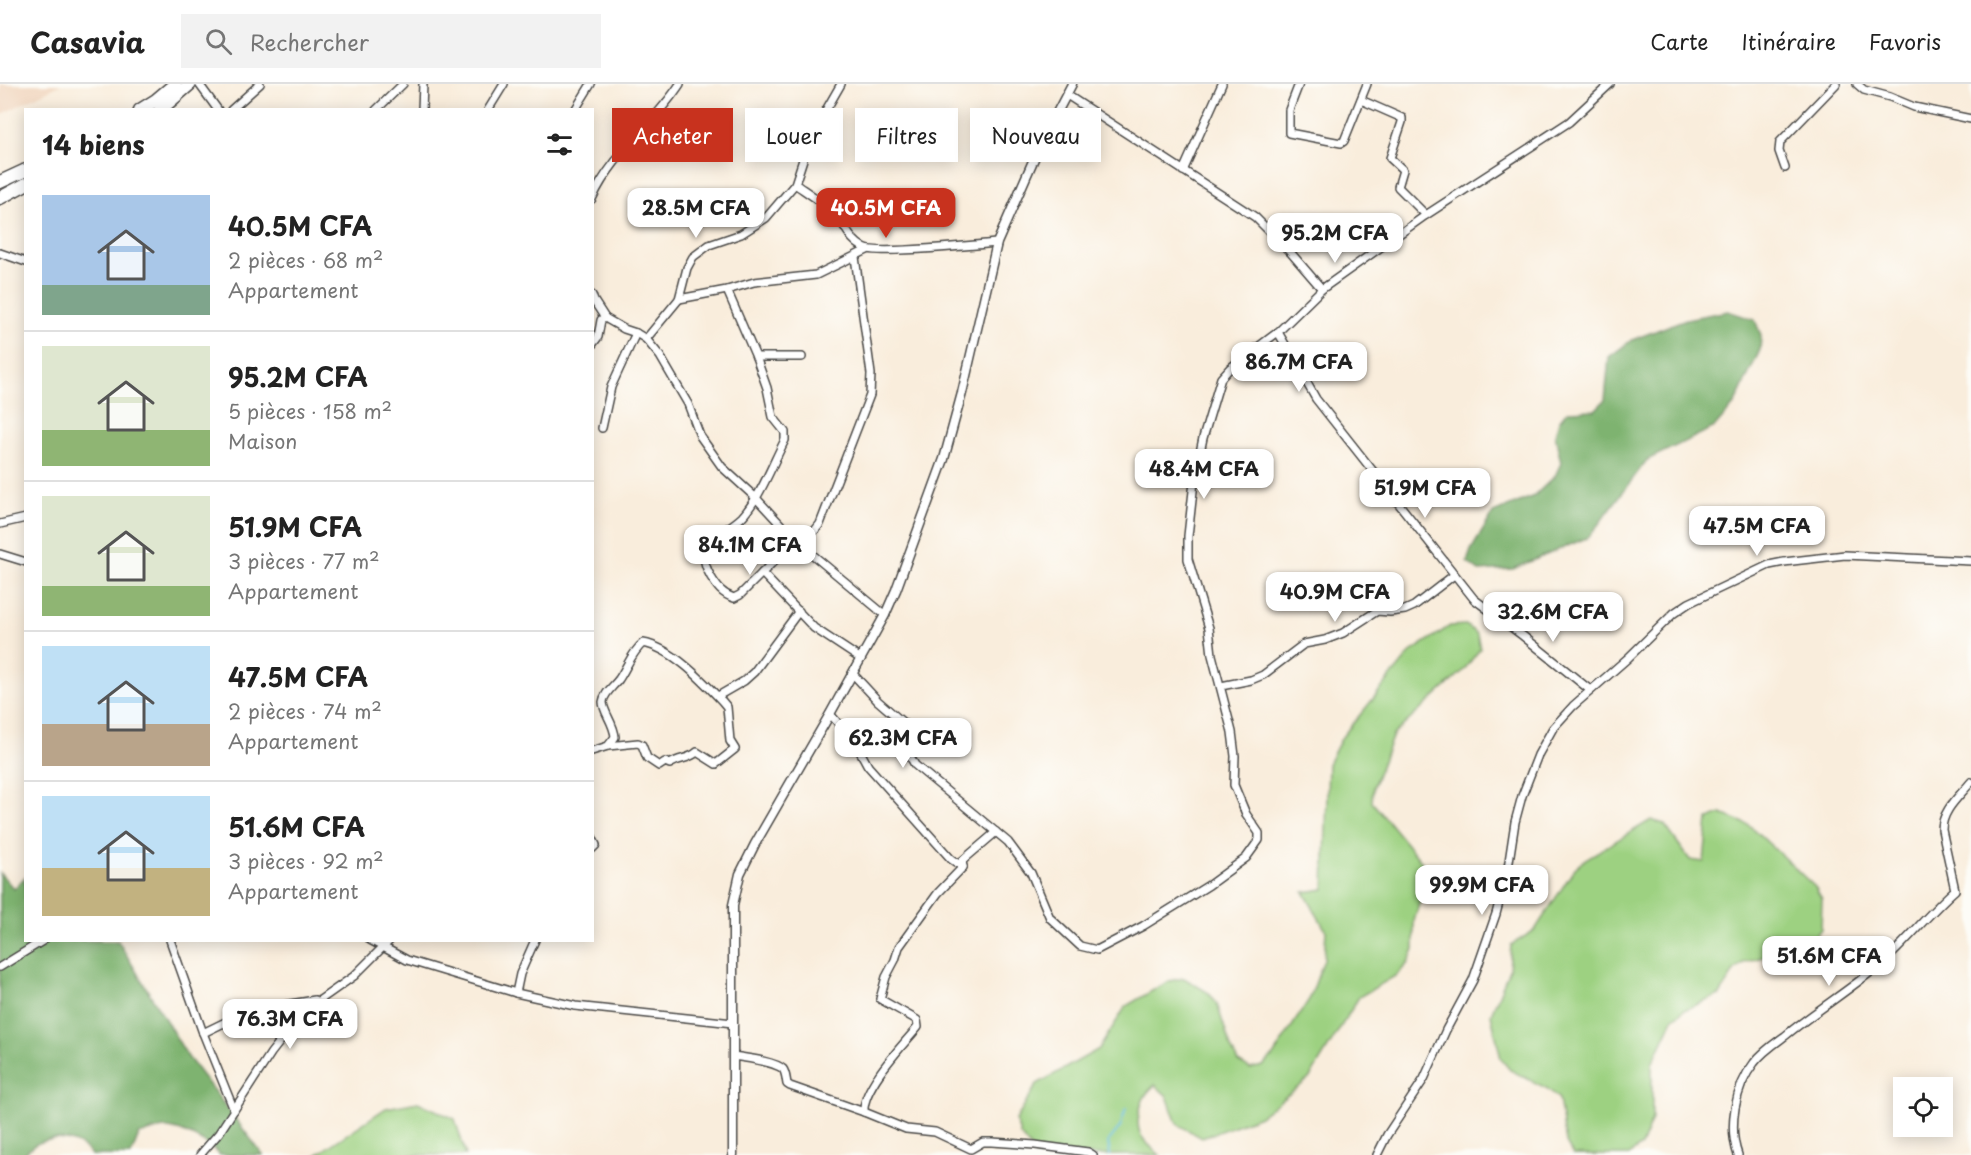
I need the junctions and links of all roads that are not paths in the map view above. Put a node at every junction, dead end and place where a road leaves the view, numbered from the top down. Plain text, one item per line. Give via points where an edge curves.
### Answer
1 (175, 84) edge
2 (190, 84) edge
3 (199, 84) edge
4 (260, 84) edge
5 (403, 84) edge
6 (423, 84) edge
7 (504, 84) edge
8 (591, 84) edge
9 (680, 84) edge
10 (841, 84) edge
11 (1072, 84) edge
12 (1222, 84) edge
13 (1299, 84) edge
14 (1367, 84) edge
15 (1610, 84) edge
16 (1836, 84) edge
17 (1857, 84) edge
18 (1067, 95) junction
19 (1361, 100) junction
20 (143, 108) edge
21 (162, 108) edge
22 (217, 108) edge
23 (233, 108) edge
24 (378, 108) edge
25 (422, 108) edge
26 (489, 108) edge
27 (576, 108) edge
28 (1971, 118) edge
29 (1785, 168) dead end
30 (24, 171) edge
31 (1183, 171) junction
32 (0, 182) edge
33 (795, 184) junction
34 (24, 185) edge
35 (594, 196) edge
36 (0, 198) edge
37 (1426, 215) junction
38 (997, 243) junction
39 (867, 250) junction
40 (0, 253) edge
41 (24, 255) edge
42 (855, 257) junction
43 (16, 259) junction
44 (24, 261) edge
45 (1322, 289) junction
46 (727, 290) junction
47 (679, 299) junction
48 (594, 301) edge
49 (605, 318) junction
50 (1278, 332) junction
51 (636, 333) junction
52 (646, 339) junction
53 (594, 342) edge
54 (756, 357) junction
55 (802, 357) dead end
56 (602, 428) dead end
57 (756, 498) junction
58 (24, 518) edge
59 (0, 524) edge
60 (795, 540) junction
61 (0, 554) edge
62 (24, 561) edge
63 (1971, 561) edge
64 (762, 573) junction
65 (1454, 575) junction
66 (799, 611) junction
67 (885, 615) junction
68 (861, 659) junction
69 (853, 674) junction
70 (1221, 686) junction
71 (1590, 690) junction
72 (718, 696) junction
73 (830, 714) junction
74 (608, 746) junction
75 (594, 750) edge
76 (1971, 782) edge
77 (996, 832) junction
78 (963, 867) junction
79 (41, 942) edge
80 (171, 942) edge
81 (373, 942) edge
82 (388, 942) edge
83 (534, 942) edge
84 (383, 949) junction
85 (0, 966) edge
86 (516, 993) junction
87 (318, 1000) junction
88 (733, 1023) junction
89 (203, 1033) junction
90 (733, 1056) junction
91 (234, 1110) junction
92 (864, 1112) junction
93 (200, 1155) edge
94 (734, 1155) edge
95 (1094, 1155) edge
96 (1377, 1155) edge
97 (1738, 1155) edge

1 - 20 highway
2 - 21 highway
3 - 22 street
4 - 23 street
5 - 24 street
6 - 25 street
7 - 26 street
8 - 27 street
9 - 35 street via 630,142
10 - 33 street via 810,138
11 - 18 street
12 - 31 street
13 - 19 street via 1288,110 1290,134 1341,143
14 - 19 street
15 - 37 street via 1569,122
16 - 29 street via 1780,142
17 - 28 street via 1914,107
18 - 31 street
18 - 38 street
19 - 37 street via 1402,118 1390,158 1403,170 1398,183 1400,190
30 - 32 highway
31 - 45 street via 1263,224
33 - 39 street via 830,209 848,235
33 - 47 street via 766,218 741,234 709,244 693,257
34 - 36 highway
37 - 45 street
38 - 39 street
38 - 67 street via 944,459
39 - 42 street
40 - 43 street
41 - 43 street
42 - 46 street via 816,275 754,282
42 - 60 street via 872,374 870,395 820,524 812,534
43 - 44 street
45 - 50 street
46 - 47 street
46 - 54 street
47 - 52 street
48 - 49 street
49 - 51 street
49 - 53 street via 600,321
50 - 65 street via 1316,399
50 - 70 street via 1221,378 1194,482 1188,559
51 - 52 street
51 - 56 street via 611,387
52 - 57 street via 688,404 708,451
54 - 55 street
54 - 57 street via 773,417 785,432 785,440
57 - 60 street
57 - 64 street via 742,517 712,537 704,556 706,568 726,596 740,595
58 - 59 street
60 - 64 street
60 - 67 street
61 - 62 street
63 - 71 street via 1845,555 1769,566 1674,613
64 - 66 street
65 - 70 street via 1414,606 1377,611 1343,633 1304,644 1263,675
65 - 71 street via 1474,599
66 - 68 street via 814,628
66 - 72 street via 754,672
67 - 68 street
68 - 69 street
69 - 73 street
69 - 77 street via 908,727 907,751 915,765
70 - 77 street via 1235,756 1234,785 1259,840 1246,858 1188,900 1096,950 1088,949 1050,918 1031,873
71 - 96 street via 1552,728 1538,755 1522,796 1509,868 1473,980 1424,1079
72 - 74 street via 726,707 730,741 735,749 720,763 697,752 659,766 647,758 638,743
72 - 74 street via 687,666 643,643 605,695 606,715 615,728 615,737
73 - 78 street via 855,742 868,766
73 - 88 street via 740,874 733,905
74 - 75 street
76 - 97 street via 1942,820 1955,890 1891,955 1806,1018 1754,1063 1747,1074 1733,1127
77 - 78 street via 962,861
78 - 92 street via 938,893 899,947 886,978 880,999 917,1020 918,1027 884,1068 867,1096
79 - 85 street
80 - 89 street
81 - 84 street
82 - 84 street
83 - 86 street
84 - 86 street
84 - 87 street
86 - 88 street via 574,1006
87 - 89 street via 240,1015
87 - 91 street via 303,1012 271,1053
88 - 90 street
89 - 91 street
90 - 92 street via 778,1067 785,1072 790,1086
90 - 94 street
91 - 93 street
92 - 95 street via 906,1129 935,1132 971,1149 992,1142

